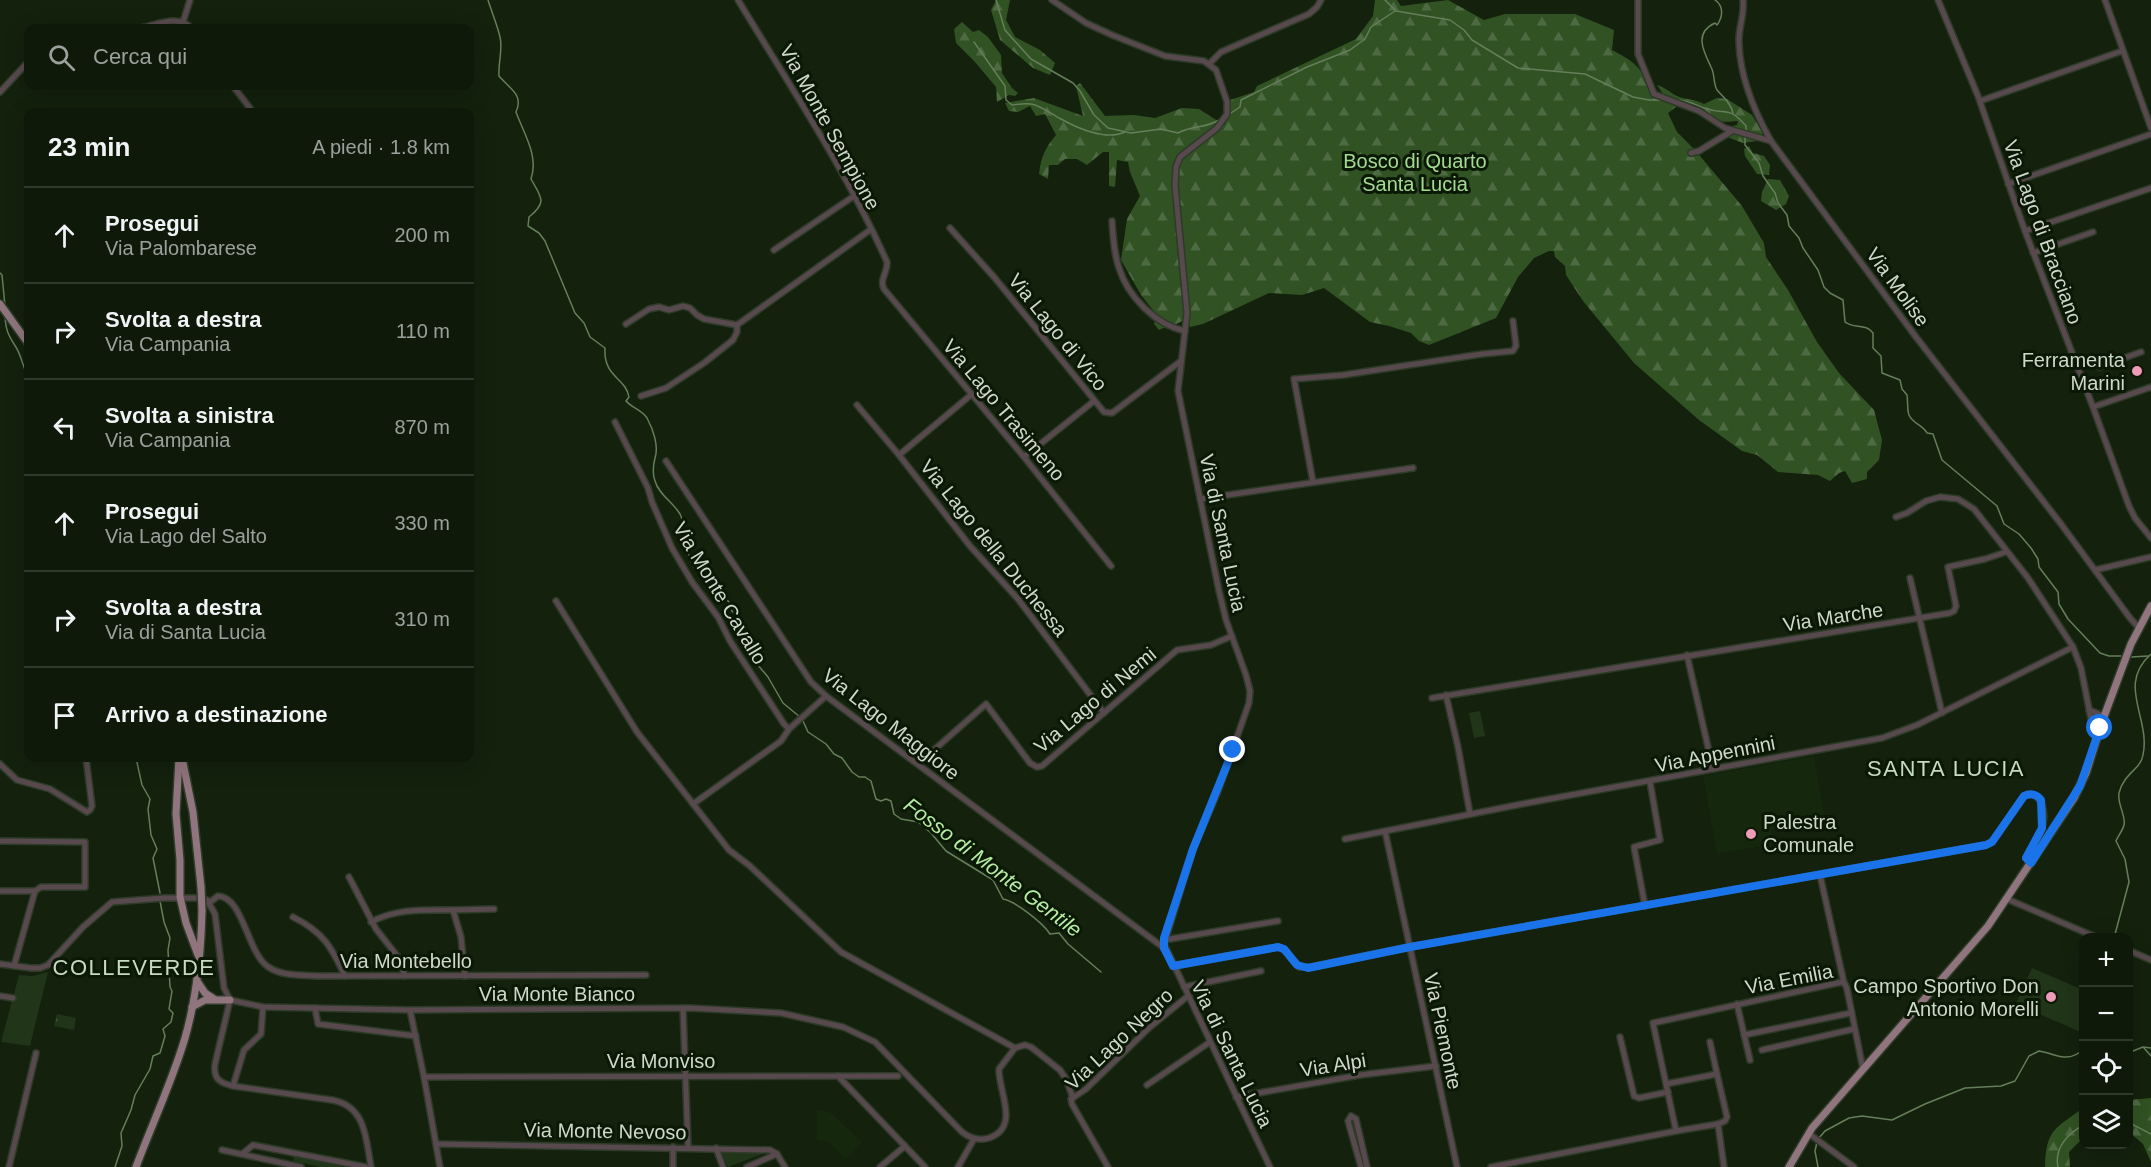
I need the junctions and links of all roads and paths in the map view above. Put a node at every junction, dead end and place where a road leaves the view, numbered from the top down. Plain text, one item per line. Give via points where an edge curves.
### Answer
1 (190, 0) edge
2 (738, 0) edge
3 (1052, 0) edge
4 (1321, 0) edge
5 (1638, 0) edge
6 (1743, 0) edge
7 (1938, 0) edge
8 (2105, 0) edge
9 (183, 22) junction
10 (162, 24) edge
11 (186, 24) edge
12 (2122, 51) junction
13 (1209, 64) junction
14 (24, 66) edge
15 (236, 90) edge
16 (0, 92) edge
17 (1980, 101) junction
18 (250, 108) edge
19 (2151, 128) edge
20 (1732, 131) junction
21 (2151, 134) edge
22 (1771, 141) junction
23 (1691, 153) dead end
24 (2008, 184) junction
25 (2151, 188) edge
26 (854, 196) junction
27 (1112, 221) dead end
28 (950, 228) dead end
29 (870, 230) junction
30 (2025, 231) junction
31 (2093, 232) dead end
32 (774, 250) dead end
33 (2033, 253) junction
34 (886, 272) joint
35 (0, 304) edge
36 (1513, 321) dead end
37 (626, 324) dead end
38 (737, 325) junction
39 (1185, 331) junction
40 (24, 337) edge
41 (2141, 352) dead end
42 (1181, 361) junction
43 (2099, 366) dead end
44 (2151, 387) edge
45 (972, 394) junction
46 (641, 396) dead end
47 (1094, 401) junction
48 (857, 405) dead end
49 (2093, 407) junction
50 (615, 422) dead end
51 (899, 454) junction
52 (1024, 457) junction
53 (666, 461) dead end
54 (1413, 468) dead end
55 (1313, 482) junction
56 (1200, 499) junction
57 (1896, 517) dead end
58 (2151, 538) edge
59 (2006, 552) junction
60 (2151, 556) edge
61 (1111, 566) dead end
62 (2095, 570) junction
63 (1910, 578) dead end
64 (556, 601) dead end
65 (2151, 606) edge
66 (1921, 618) junction
67 (2139, 628) junction
68 (1232, 636) junction
69 (2073, 647) junction
70 (1687, 655) junction
71 (1446, 695) junction
72 (826, 696) junction
73 (1432, 698) dead end
74 (2089, 710) junction
75 (1104, 713) junction
76 (1942, 713) junction
77 (2104, 716) junction
78 (789, 729) junction
79 (2098, 733) junction
80 (86, 762) edge
81 (181, 762) edge
82 (182, 762) edge
83 (0, 764) edge
84 (918, 764) junction
85 (1713, 769) junction
86 (1650, 782) junction
87 (693, 804) junction
88 (1470, 814) junction
89 (1385, 831) junction
90 (1345, 839) dead end
91 (0, 841) edge
92 (2031, 863) junction
93 (1820, 875) junction
94 (349, 877) dead end
95 (0, 891) edge
96 (35, 891) junction
97 (180, 897) junction
98 (2007, 899) junction
99 (209, 903) junction
100 (1645, 906) junction
101 (494, 909) dead end
102 (453, 910) junction
103 (293, 917) dead end
104 (1278, 921) dead end
105 (371, 922) junction
106 (2086, 933) edge
107 (1164, 940) junction
108 (1410, 947) junction
109 (1164, 948) junction
110 (2133, 952) edge
111 (2151, 960) edge
112 (200, 963) junction
113 (0, 964) edge
114 (14, 966) junction
115 (1173, 966) junction
116 (1261, 971) dead end
117 (646, 975) dead end
118 (345, 976) junction
119 (405, 976) junction
120 (465, 976) junction
121 (197, 981) junction
122 (1844, 982) junction
123 (1184, 987) junction
124 (0, 996) edge
125 (1188, 996) junction
126 (13, 998) dead end
127 (214, 999) junction
128 (230, 1000) junction
129 (1737, 1005) junction
130 (192, 1007) junction
131 (263, 1007) junction
132 (315, 1008) junction
133 (683, 1008) junction
134 (410, 1010) junction
135 (1851, 1013) junction
136 (1854, 1029) junction
137 (1744, 1035) junction
138 (416, 1036) junction
139 (1620, 1037) dead end
140 (1210, 1042) junction
141 (1710, 1042) dead end
142 (1015, 1048) junction
143 (1762, 1050) dead end
144 (36, 1053) dead end
145 (1750, 1060) dead end
146 (1436, 1066) junction
147 (1863, 1069) junction
148 (1718, 1074) junction
149 (685, 1076) junction
150 (838, 1076) junction
151 (898, 1076) dead end
152 (424, 1077) junction
153 (1666, 1084) junction
154 (1147, 1085) dead end
155 (233, 1086) junction
156 (1668, 1092) junction
157 (1236, 1097) junction
158 (1072, 1098) junction
159 (1718, 1124) junction
160 (1676, 1131) junction
161 (1811, 1135) junction
162 (974, 1139) junction
163 (436, 1144) junction
164 (905, 1146) junction
165 (673, 1147) junction
166 (688, 1147) junction
167 (716, 1148) junction
168 (222, 1150) dead end
169 (775, 1152) junction
170 (242, 1154) junction
171 (9, 1167) edge
172 (136, 1167) edge
173 (301, 1167) edge
174 (366, 1167) edge
175 (371, 1167) edge
176 (440, 1167) edge
177 (673, 1167) edge
178 (723, 1167) edge
179 (747, 1167) edge
180 (785, 1167) edge
181 (880, 1167) edge
182 (925, 1167) edge
183 (958, 1167) edge
184 (1108, 1167) edge
185 (1270, 1167) edge
186 (1361, 1167) edge
187 (1367, 1167) edge
188 (1457, 1167) edge
189 (1491, 1167) edge
190 (1724, 1167) edge
191 (1789, 1167) edge
192 (1854, 1167) edge

1 - 9 street
2 - 26 street, Via Monte Sempione
3 - 13 street via 1091,26 1142,48
4 - 13 street via 1309,14 1221,52
5 - 20 street via 1638,54 1653,94 1699,111
6 - 22 street, Via Molise via 1741,62 1750,99
7 - 17 street, Via Lago di Bracciano
8 - 12 street
9 - 10 street
9 - 11 street
12 - 17 street
12 - 19 street
13 - 39 street, Via di Santa Lucia via 1219,76 1227,115 1182,156 1176,167
14 - 16 street
15 - 18 street
17 - 24 street, Via Lago di Bracciano
20 - 22 street
20 - 23 street
21 - 24 street
22 - 62 street, Via Molise
24 - 30 street, Via Lago di Bracciano
25 - 30 street
26 - 29 street, Via Monte Sempione
26 - 32 street
27 - 39 street via 1118,266 1130,289 1160,322
28 - 47 street, Via Lago di Vico via 994,276
29 - 34 street, Via Monte Sempione via 887,262
29 - 38 street
30 - 33 street, Via Lago di Bracciano
31 - 33 street
33 - 49 street, Via Lago di Bracciano
34 - 45 street, Via Lago Trasimeno via 884,289
35 - 40 main road
36 - 55 street via 1513,351 1294,379
37 - 38 street via 653,307 669,310 684,306 704,319
38 - 46 street via 733,340 704,363 666,388
39 - 42 street, Via di Santa Lucia
41 - 43 street
42 - 47 street, Via Lago di Vico via 1112,413 1104,412
42 - 56 street, Via di Santa Lucia via 1179,396
44 - 49 street
45 - 51 street
45 - 52 street, Via Lago Trasimeno
47 - 52 street
48 - 51 street, Via Lago della Duchessa
49 - 58 street, Via Lago di Bracciano via 2131,511
50 - 78 street, Via Monte Cavallo via 672,548
51 - 75 street, Via Lago della Duchessa via 970,546 1018,599
52 - 61 street, Via Lago Trasimeno
53 - 72 street, Via Lago Maggiore via 802,671
54 - 55 street
55 - 56 street
56 - 68 street, Via di Santa Lucia
57 - 59 street via 1930,500 1953,498 1974,509
59 - 66 street, Via Marche via 1949,567 1955,610
59 - 69 street
60 - 62 street
62 - 67 street, Via Molise
63 - 66 street
64 - 87 street via 637,732
65 - 67 main road
66 - 70 street, Via Marche
66 - 76 street
67 - 77 main road
68 - 75 street, Via Lago di Nemi via 1211,645 1177,650
68 - 107 street, Via di Santa Lucia via 1246,675 1249,707 1193,849
69 - 74 street
69 - 76 street, Via Appennini
70 - 71 street, Via Marche
70 - 85 street
71 - 73 street, Via Marche
71 - 88 street
72 - 78 street
72 - 84 street, Via Lago Maggiore
74 - 77 street
74 - 79 street
75 - 84 street, Via Lago di Nemi via 1045,765 1037,767 986,704
76 - 85 street, Via Appennini via 1882,741
77 - 79 main road
78 - 87 street via 781,741
79 - 92 main road via 2080,786
80 - 83 street via 92,806 87,812 50,789 17,780
81 - 97 main road via 176,814
82 - 112 main road, bridge via 195,824 201,887
84 - 109 street, Via Lago Maggiore
85 - 86 street, Via Appennini
86 - 88 street, Via Appennini
86 - 100 street via 1660,840 1634,847
87 - 142 street via 727,848 838,951
88 - 89 street, Via Appennini
89 - 90 street, Via Appennini
89 - 108 street, Via Piemonte
91 - 96 street via 86,842 85,887 41,887
92 - 93 street via 2026,858 2043,824 2041,800 2029,794 1988,845
92 - 98 main road
93 - 100 street
93 - 122 street
94 - 105 street
95 - 96 street
96 - 114 street
97 - 99 street via 200,898
97 - 112 main road
97 - 114 street via 112,902 48,965
98 - 106 street
98 - 147 main road via 1974,943
99 - 118 street, Via Montebello via 218,896 231,902 254,951 269,968 292,974
99 - 128 street via 215,914 225,991
100 - 108 street
101 - 102 street
102 - 105 street via 410,910
102 - 120 street via 461,937
103 - 118 street via 314,928 328,942
104 - 107 street
105 - 119 street via 398,955
107 - 109 street, Via di Santa Lucia
108 - 115 street via 1308,968 1297,965 1278,947
108 - 146 street, Via Piemonte
109 - 115 street, Via di Santa Lucia
110 - 111 street
112 - 121 main road
113 - 114 street
115 - 123 street, Via di Santa Lucia
116 - 123 street
117 - 120 street, Via Montebello
118 - 119 street, Via Montebello
119 - 120 street, Via Montebello
121 - 127 main road
121 - 130 main road
122 - 129 street, Via Emilia
122 - 135 street, Via Emilia
123 - 125 street, Via di Santa Lucia
124 - 126 street
125 - 140 street, Via di Santa Lucia
125 - 158 street, Via Lago Negro
127 - 128 main road
127 - 130 main road
128 - 131 street, Via Monte Bianco
128 - 155 street via 214,1073 219,1081
129 - 137 street
129 - 153 street, Via Emilia via 1653,1023
130 - 172 main road via 185,1038
131 - 132 street, Via Monte Bianco
131 - 155 street via 261,1034 244,1050
132 - 134 street, Via Monte Bianco
132 - 138 street via 318,1024
133 - 134 street, Via Monte Bianco
133 - 149 street
133 - 162 street, Via Monte Bianco via 777,1012 862,1034 879,1045 962,1132
134 - 138 street
135 - 136 street, Via Emilia
135 - 137 street
136 - 143 street
136 - 147 street, Via Emilia
137 - 145 street
138 - 152 street
139 - 156 street via 1634,1096
140 - 154 street
140 - 157 street, Via di Santa Lucia
141 - 148 street
142 - 158 street via 1027,1046 1049,1060 1063,1074
142 - 162 street via 999,1069 1006,1107 1002,1129 986,1139
144 - 171 street
146 - 157 street, Via Alpi
146 - 188 street, Via Piemonte
147 - 161 main road
148 - 153 street
148 - 159 street via 1727,1117
149 - 150 street, Via Monviso
149 - 152 street, Via Monviso
149 - 166 street
150 - 151 street, Via Monviso
150 - 164 street
152 - 163 street
153 - 156 street
155 - 175 street via 344,1103 361,1119
156 - 160 street
157 - 185 street, Via di Santa Lucia
158 - 184 street, Via Lago Negro
159 - 160 street
159 - 190 street
160 - 189 street
161 - 191 main road
161 - 192 street
162 - 183 street
163 - 165 street, Via Monte Nevoso
163 - 176 street
164 - 181 street
164 - 182 street
165 - 166 street, Via Monte Nevoso
165 - 177 street
166 - 167 street, Via Monte Nevoso
167 - 169 street, Via Monte Nevoso
167 - 178 street
168 - 170 street
169 - 179 street
169 - 180 street
170 - 173 street
170 - 174 street via 253,1145
186 - 187 street via 1348,1121 1351,1116 1356,1119

